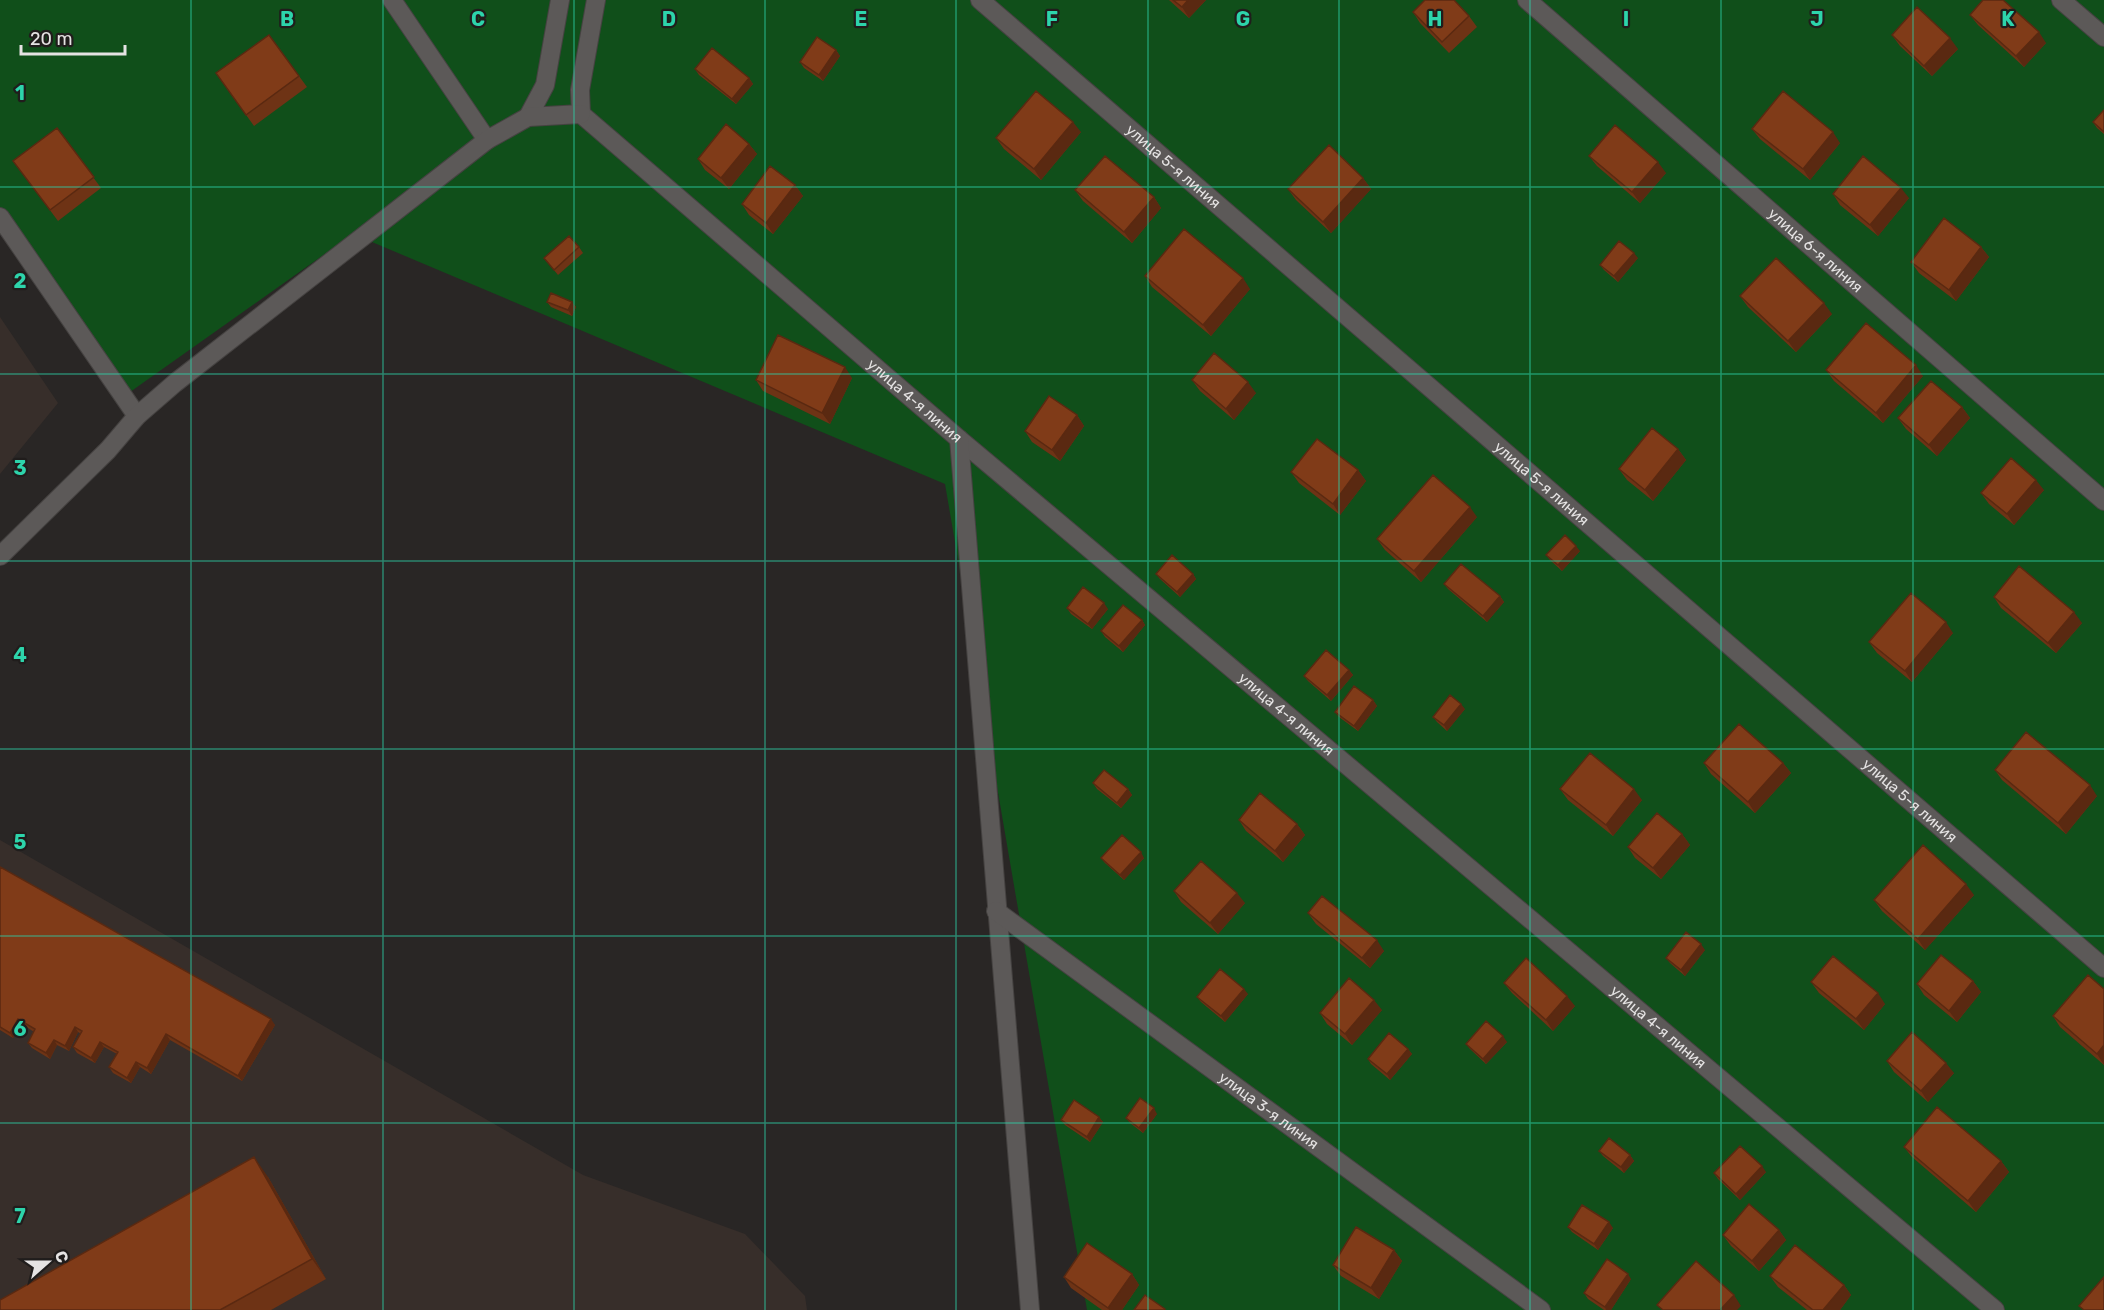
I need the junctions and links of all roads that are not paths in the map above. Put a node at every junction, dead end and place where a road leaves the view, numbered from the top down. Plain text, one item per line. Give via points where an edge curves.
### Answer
1 (392, 0) edge
2 (560, 0) edge
3 (596, 0) edge
4 (980, 0) edge
5 (1527, 0) edge
6 (2061, 0) edge
7 (2104, 37) edge
8 (581, 114) junction
9 (528, 117) junction
10 (488, 140) junction
11 (0, 218) edge
12 (137, 416) junction
13 (959, 439) junction
14 (2104, 501) edge
15 (0, 556) edge
16 (996, 911) junction
17 (2104, 968) edge
18 (1030, 1310) edge
19 (1540, 1310) edge
20 (1995, 1310) edge

1 - 10 street
2 - 9 street via 546,85
3 - 8 street via 580,90
4 - 17 street, улица 5-я линия
5 - 14 street, улица 6-я линия
6 - 7 street
8 - 9 street
8 - 13 street, улица 4-я линия
9 - 10 street
10 - 12 street via 175,382
11 - 12 street
12 - 15 street via 108,450
13 - 16 street
13 - 20 street, улица 4-я линия
16 - 18 street
16 - 19 street, улица 3-я линия

